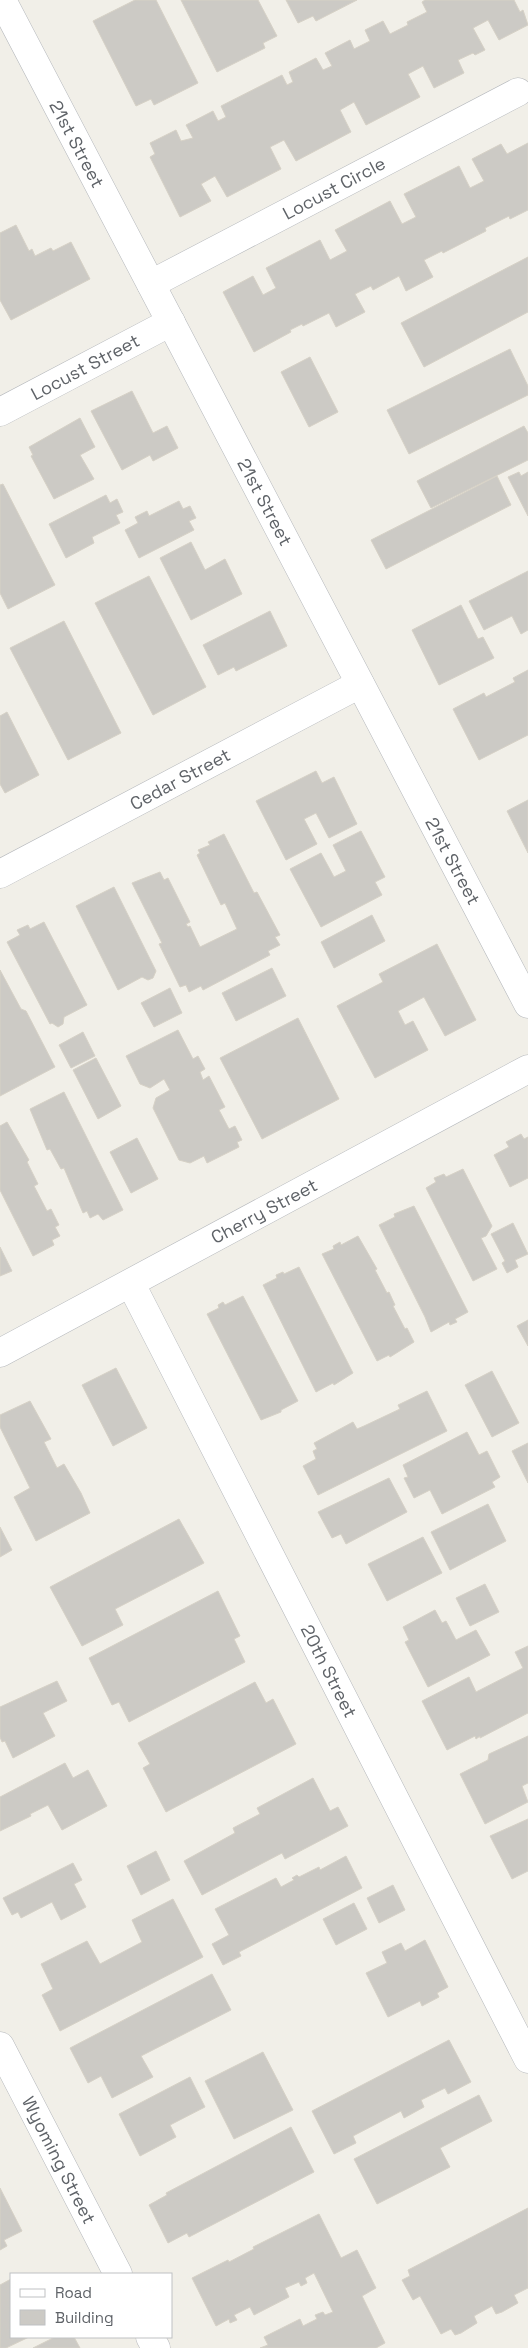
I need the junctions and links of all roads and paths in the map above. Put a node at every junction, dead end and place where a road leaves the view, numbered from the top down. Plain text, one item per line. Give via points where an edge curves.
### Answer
1 (2, 0) edge
2 (518, 92) dead end
3 (151, 284) junction
4 (171, 322) junction
5 (0, 412) edge
6 (360, 684) junction
7 (0, 874) edge
8 (528, 1004) edge
9 (528, 1069) edge
10 (131, 1284) junction
11 (0, 1353) edge
12 (0, 2046) edge
13 (528, 2059) edge
14 (117, 2273) edge

1 - 3 street, 21st Street
2 - 3 street, Locust Circle
3 - 4 street, 21st Street
4 - 5 street, Locust Street
4 - 6 street, 21st Street
6 - 7 street, Cedar Street
6 - 8 street, 21st Street
9 - 10 street, Cherry Street
10 - 11 street, Cherry Street
10 - 13 street, 20th Street
12 - 14 street, Wyoming Street

